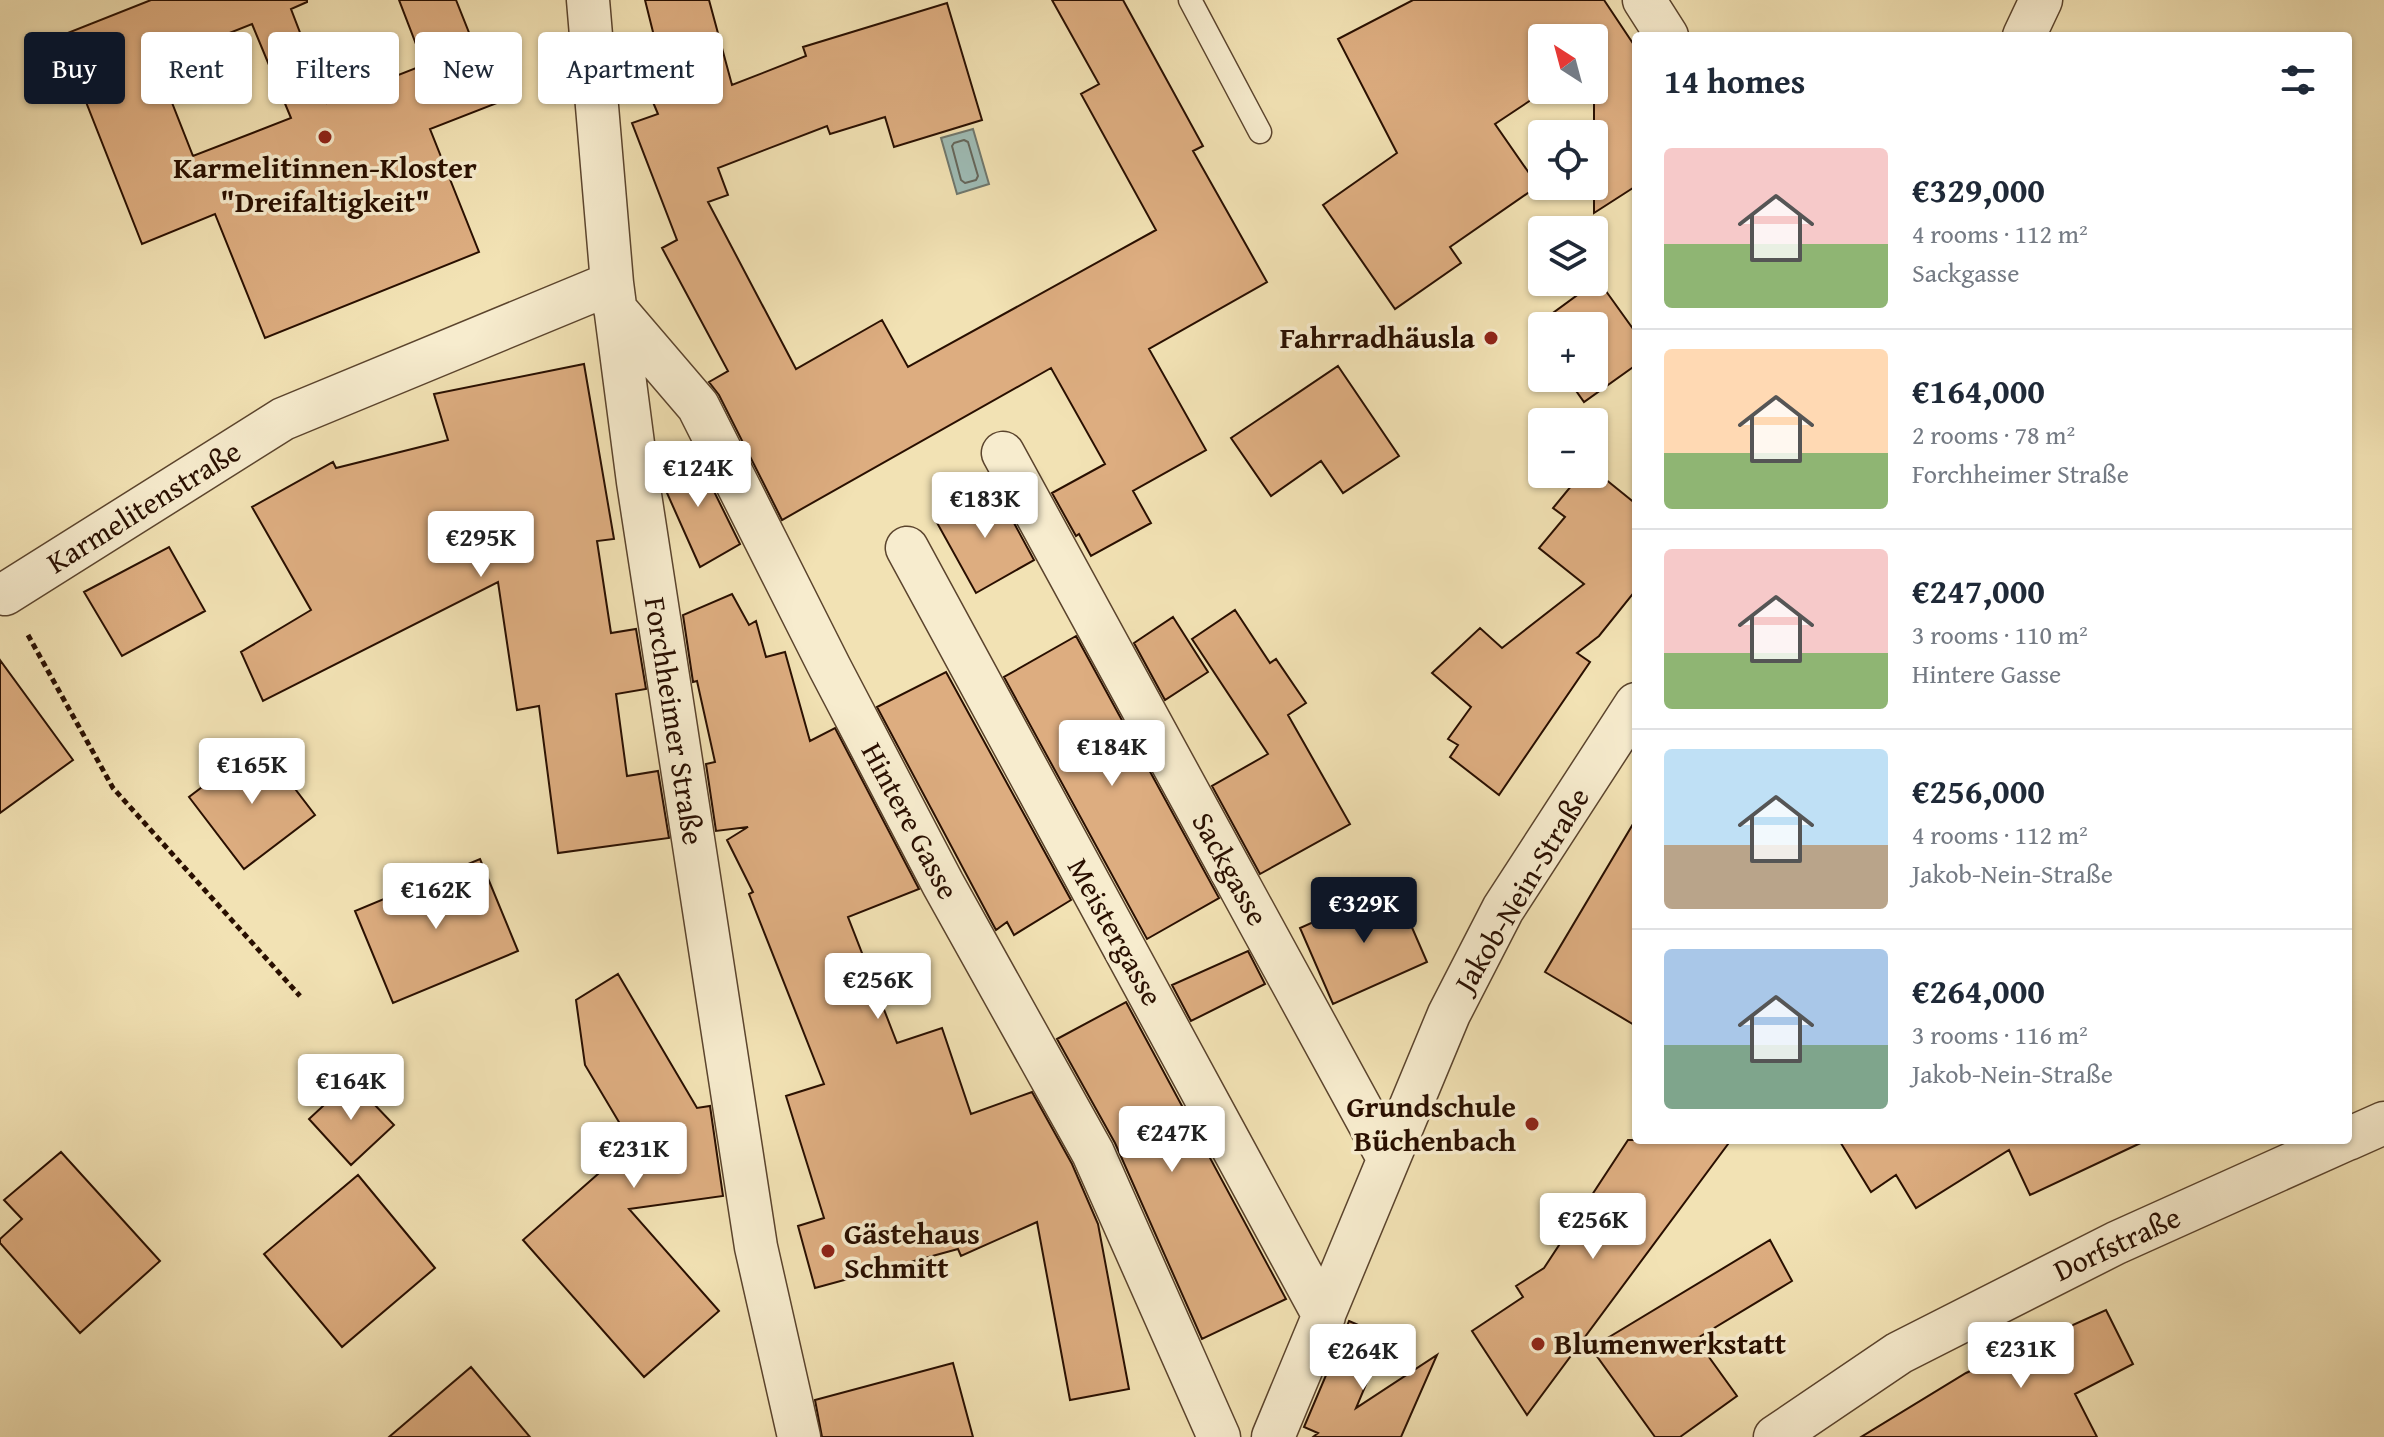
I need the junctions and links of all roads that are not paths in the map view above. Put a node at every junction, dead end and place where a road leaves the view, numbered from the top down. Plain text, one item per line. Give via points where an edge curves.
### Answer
1 (588, 0) edge
2 (1190, 0) edge
3 (1644, 0) edge
4 (2041, 0) edge
5 (1664, 32) edge
6 (2026, 32) edge
7 (1260, 132) dead end
8 (613, 296) junction
9 (1003, 453) dead end
10 (907, 548) dead end
11 (5, 594) road end
12 (1632, 710) edge
13 (2384, 1123) edge
14 (2352, 1136) edge
15 (2335, 1144) edge
16 (1388, 1158) junction
17 (1324, 1316) junction
18 (799, 1437) edge
19 (1219, 1437) edge
20 (1273, 1437) edge
21 (1775, 1437) edge

1 - 8 street, Forchheimer Straße
2 - 7 lane
3 - 5 street
4 - 6 street
8 - 11 street, Karmelitenstraße via 283,419
8 - 18 street, Forchheimer Straße via 756,1247
8 - 19 street, Hintere Gasse via 698,406 936,871 1093,1153
9 - 16 street, Sackgasse
10 - 17 street, Meistergasse
12 - 16 street, Jakob-Nein-Straße via 1503,909 1449,1014
13 - 14 street, Dorfstraße
15 - 21 street, Dorfstraße via 2116,1243 1899,1353
16 - 17 street, Jakob-Nein-Straße
17 - 20 street, Jakob-Nein-Straße

